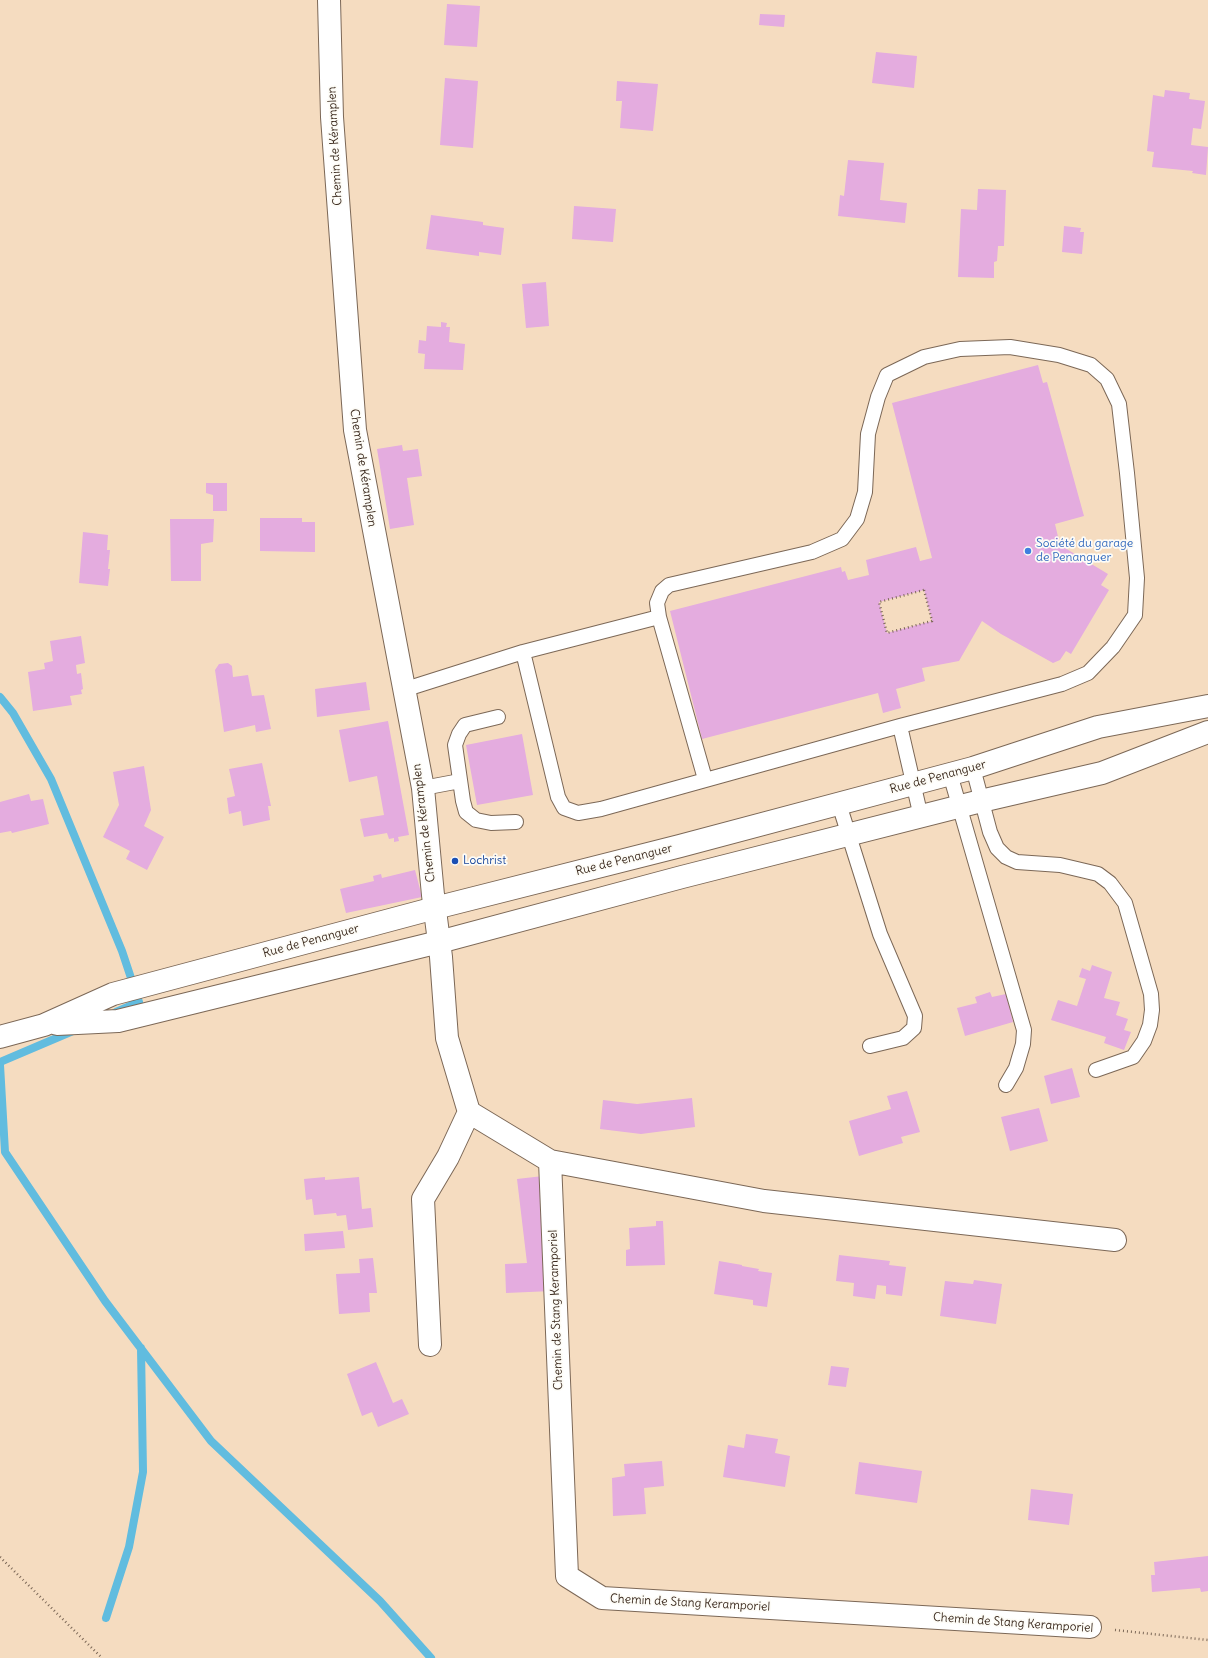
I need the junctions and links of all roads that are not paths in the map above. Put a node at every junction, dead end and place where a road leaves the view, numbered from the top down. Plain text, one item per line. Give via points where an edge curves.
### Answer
1 (329, 0) edge
2 (659, 617) junction
3 (523, 652) junction
4 (404, 690) junction
5 (1208, 706) edge
6 (498, 717) dead end
7 (900, 726) junction
8 (1208, 732) edge
9 (973, 768) junction
10 (950, 774) junction
11 (705, 780) junction
12 (460, 781) junction
13 (914, 784) junction
14 (423, 788) junction
15 (839, 804) junction
16 (970, 804) junction
17 (921, 817) junction
18 (516, 822) dead end
19 (849, 835) junction
20 (435, 908) junction
21 (439, 942) junction
22 (44, 1025) junction
23 (0, 1037) edge
24 (870, 1046) dead end
25 (1096, 1070) dead end
26 (1006, 1085) dead end
27 (470, 1112) junction
28 (550, 1160) junction
29 (1115, 1240) dead end
30 (430, 1345) dead end
31 (1090, 1627) road end

1 - 4 street, Chemin de Kéramplen via 332,117 355,430
2 - 3 lane
2 - 7 lane via 657,603 662,591 669,585 812,552 842,538 857,519 865,492 868,434 887,375 924,357 960,349 1010,347 1059,355 1091,365 1108,380 1119,404 1137,578 1135,615 1113,647 1088,673 1062,684
2 - 11 lane
3 - 4 lane
3 - 11 lane via 558,797 564,808 578,813 601,809
4 - 14 street, Chemin de Kéramplen
5 - 9 street, Rue de Penanguer via 1098,727
6 - 12 lane via 465,725 459,734 455,745
7 - 11 lane
7 - 13 lane
8 - 16 street, Rue de Penanguer via 1102,773
9 - 10 street, Rue de Penanguer
9 - 16 lane
10 - 13 street, Rue de Penanguer
10 - 16 lane
12 - 14 lane
12 - 18 lane via 466,812 476,820
13 - 15 street, Rue de Penanguer
13 - 17 lane
14 - 20 street, Chemin de Kéramplen
15 - 19 lane
15 - 20 street, Rue de Penanguer
16 - 17 street, Rue de Penanguer
16 - 25 lane via 997,848 1006,857 1017,862 1060,865 1098,874 1110,883 1125,903 1151,994 1150,1025 1144,1041 1133,1057
16 - 26 lane via 1024,1030 1016,1068
17 - 19 street, Rue de Penanguer
19 - 21 street, Rue de Penanguer
19 - 24 lane via 880,934 915,1016 914,1028 903,1038
20 - 21 street, Chemin de Kéramplen
20 - 22 street, Rue de Penanguer via 113,994
21 - 22 street, Rue de Penanguer via 118,1021
21 - 27 street via 447,1038
22 - 23 street, Rue de Penanguer
27 - 28 street
27 - 30 street via 448,1157 423,1199
28 - 29 street via 764,1201
28 - 31 street, Chemin de Stang Keramporiel via 567,1576 602,1598

